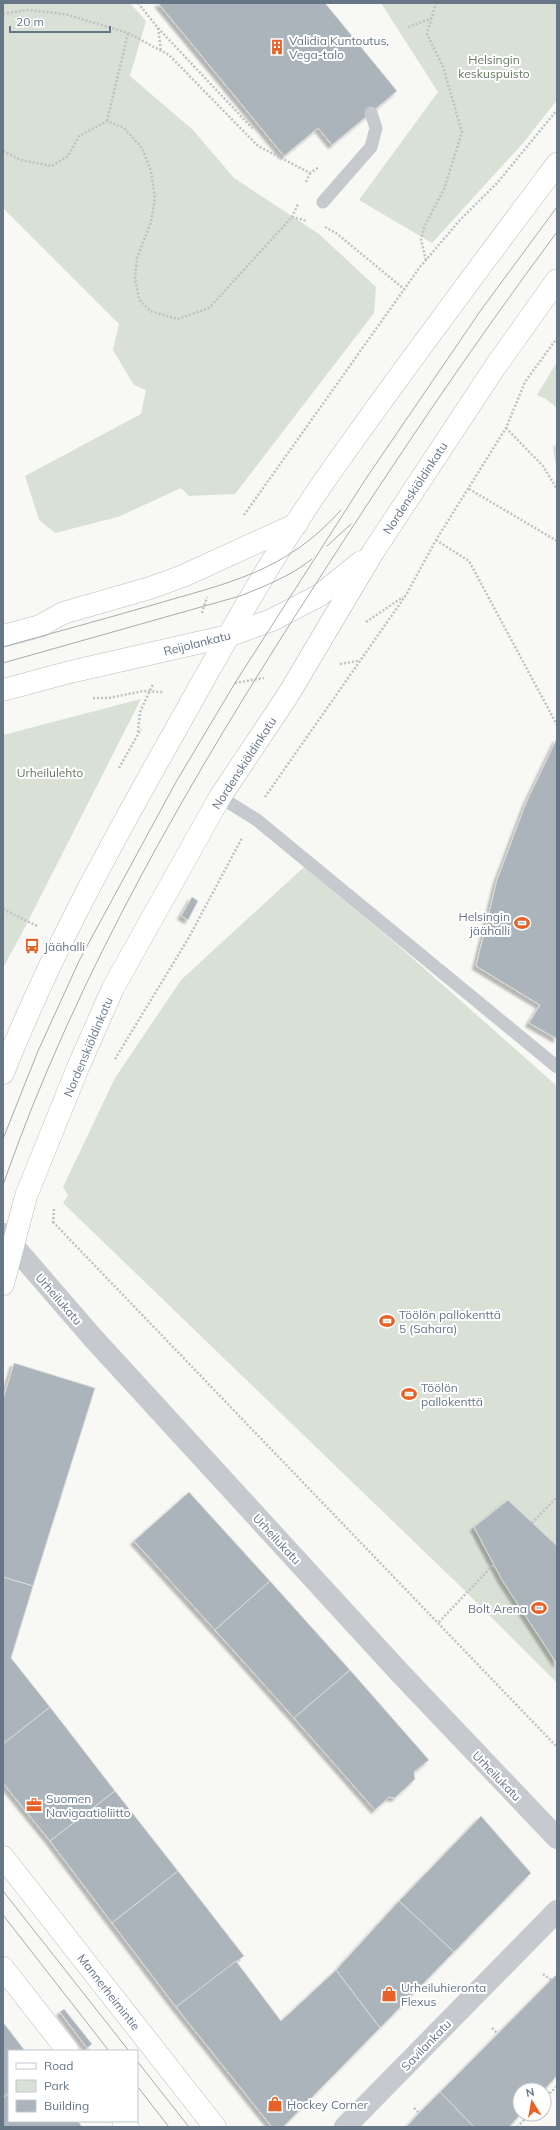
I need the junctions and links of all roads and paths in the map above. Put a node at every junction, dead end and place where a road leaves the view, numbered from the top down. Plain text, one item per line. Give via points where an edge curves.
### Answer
1 (138, 3) edge
2 (436, 3) edge
3 (3, 14) edge
4 (432, 18) junction
5 (408, 27) dead end
6 (158, 28) junction
7 (128, 33) junction
8 (161, 51) junction
9 (557, 110) edge
10 (371, 113) dead end
11 (107, 121) junction
12 (254, 130) dead end
13 (3, 151) edge
14 (323, 164) dead end
15 (557, 164) edge
16 (310, 173) junction
17 (304, 188) dead end
18 (323, 202) dead end
19 (298, 203) dead end
20 (336, 233) dead end
21 (426, 260) junction
22 (557, 280) edge
23 (404, 289) junction
24 (557, 338) edge
25 (506, 428) junction
26 (469, 489) junction
27 (557, 489) edge
28 (245, 513) dead end
29 (297, 524) junction
30 (436, 540) junction
31 (557, 541) edge
32 (373, 552) junction
33 (3, 636) edge
34 (228, 636) junction
35 (359, 661) junction
36 (300, 671) junction
37 (3, 690) edge
38 (198, 691) junction
39 (90, 698) dead end
40 (557, 725) edge
41 (220, 797) junction
42 (253, 818) junction
43 (3, 909) edge
44 (41, 928) dead end
45 (123, 1048) dead end
46 (557, 1067) edge
47 (3, 1073) edge
48 (26, 1196) junction
49 (7, 1239) edge
50 (3, 1284) edge
51 (557, 1497) edge
52 (532, 1523) dead end
53 (494, 1564) dead end
54 (439, 1622) junction
55 (557, 1747) edge
56 (557, 1838) edge
57 (3, 1857) edge
58 (557, 1911) edge
59 (3, 1968) edge
60 (543, 1974) dead end
61 (551, 1980) dead end
62 (492, 2028) dead end
63 (498, 2034) dead end
64 (67, 2050) edge
65 (414, 2108) dead end
66 (419, 2114) dead end
67 (215, 2127) edge
68 (346, 2127) edge

1 - 6 path
2 - 4 path
3 - 7 path via 27,10 65,14
4 - 5 path
4 - 21 path via 427,34 443,66 462,132 444,189 424,227 421,240
6 - 8 path
6 - 12 path
7 - 8 path
7 - 11 path
8 - 16 path via 169,55 258,146
9 - 21 path via 498,182 460,220
10 - 18 lane via 376,128 371,147
11 - 13 path via 79,136 68,156 52,166 22,160
11 - 19 path via 124,128 142,148 151,171 155,198 151,222 137,258 136,278 139,299 150,311 178,319 209,308 292,217
14 - 16 path
15 - 29 main road via 324,480
16 - 17 path
20 - 23 path
21 - 23 path
22 - 32 main road, Nordenskiöldinkatu via 495,367
23 - 28 path
24 - 25 path via 526,382
25 - 26 path
25 - 27 path via 543,466
26 - 30 path
26 - 31 path
29 - 33 main road via 183,576 63,614 40,626
29 - 34 main road
30 - 35 path via 406,595
30 - 40 path via 469,561
32 - 34 main road, Reijolankatu via 320,594 272,620
32 - 36 main road, Nordenskiöldinkatu
34 - 37 main road, Reijolankatu
34 - 38 main road
35 - 36 path
35 - 42 path via 301,743
36 - 38 path
36 - 41 main road, Nordenskiöldinkatu via 288,695
38 - 39 path via 143,691 109,698
38 - 47 main road via 116,836 56,950
41 - 42 lane
41 - 48 main road, Nordenskiöldinkatu via 113,988
42 - 45 path via 188,939
42 - 46 lane
43 - 44 path
48 - 49 main road, Nordenskiöldinkatu
48 - 54 path
49 - 50 main road, Nordenskiöldinkatu
49 - 56 street, Urheilukatu via 93,1338 393,1666
51 - 52 path
53 - 54 path
54 - 55 path
57 - 67 main road, Mannerheimintie
58 - 68 street, Savilankatu
59 - 64 main road
60 - 61 path
62 - 63 path
65 - 66 path

